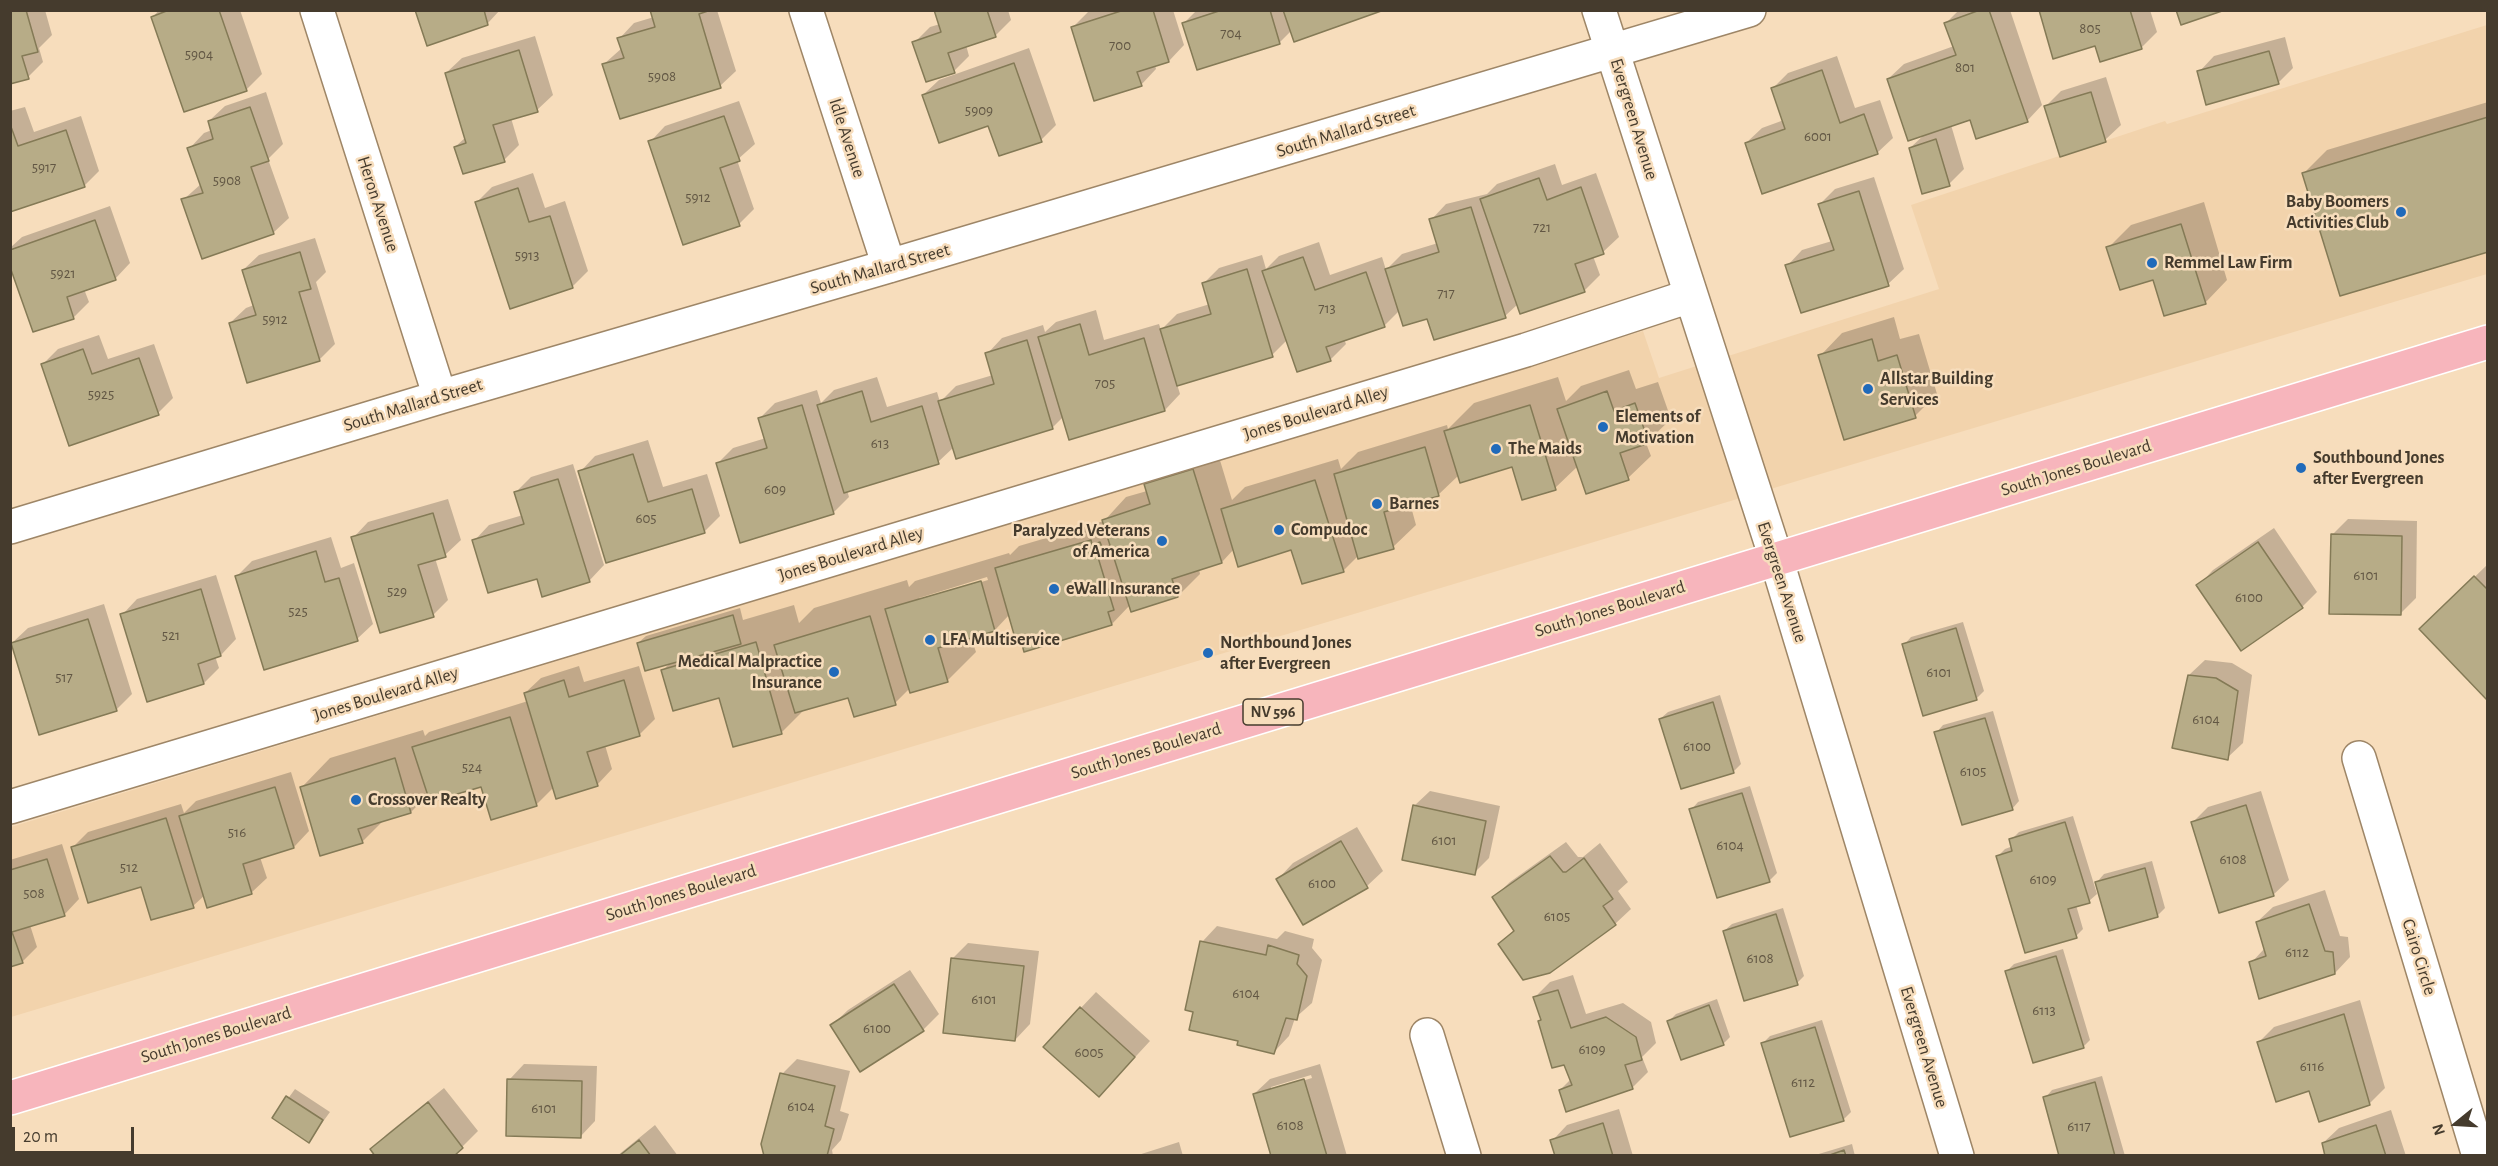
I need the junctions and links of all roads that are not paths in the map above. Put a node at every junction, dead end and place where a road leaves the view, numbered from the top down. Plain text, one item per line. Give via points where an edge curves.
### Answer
1 (316, 10) edge
2 (806, 10) edge
3 (1599, 10) edge
4 (1749, 10) edge
5 (1613, 52) junction
6 (889, 266) junction
7 (1690, 296) junction
8 (2487, 342) edge
9 (440, 397) junction
10 (10, 527) edge
11 (1776, 558) junction
12 (2359, 758) dead end
13 (10, 807) edge
14 (1427, 1035) dead end
15 (10, 1098) edge
16 (1464, 1155) edge
17 (1956, 1155) edge
18 (2479, 1155) edge

1 - 9 street, Heron Avenue
2 - 6 street, Idle Avenue
3 - 5 street, Evergreen Avenue
4 - 5 street, South Mallard Street
5 - 6 street, South Mallard Street
5 - 7 street, Evergreen Avenue
6 - 9 street, South Mallard Street
7 - 11 street, Evergreen Avenue
7 - 13 street, Jones Boulevard Alley via 1526,350
8 - 11 main road, South Jones Boulevard / NV 596
9 - 10 street, South Mallard Street
11 - 15 main road, South Jones Boulevard / NV 596
11 - 17 street, Evergreen Avenue
12 - 18 street, Cairo Circle
14 - 16 street

